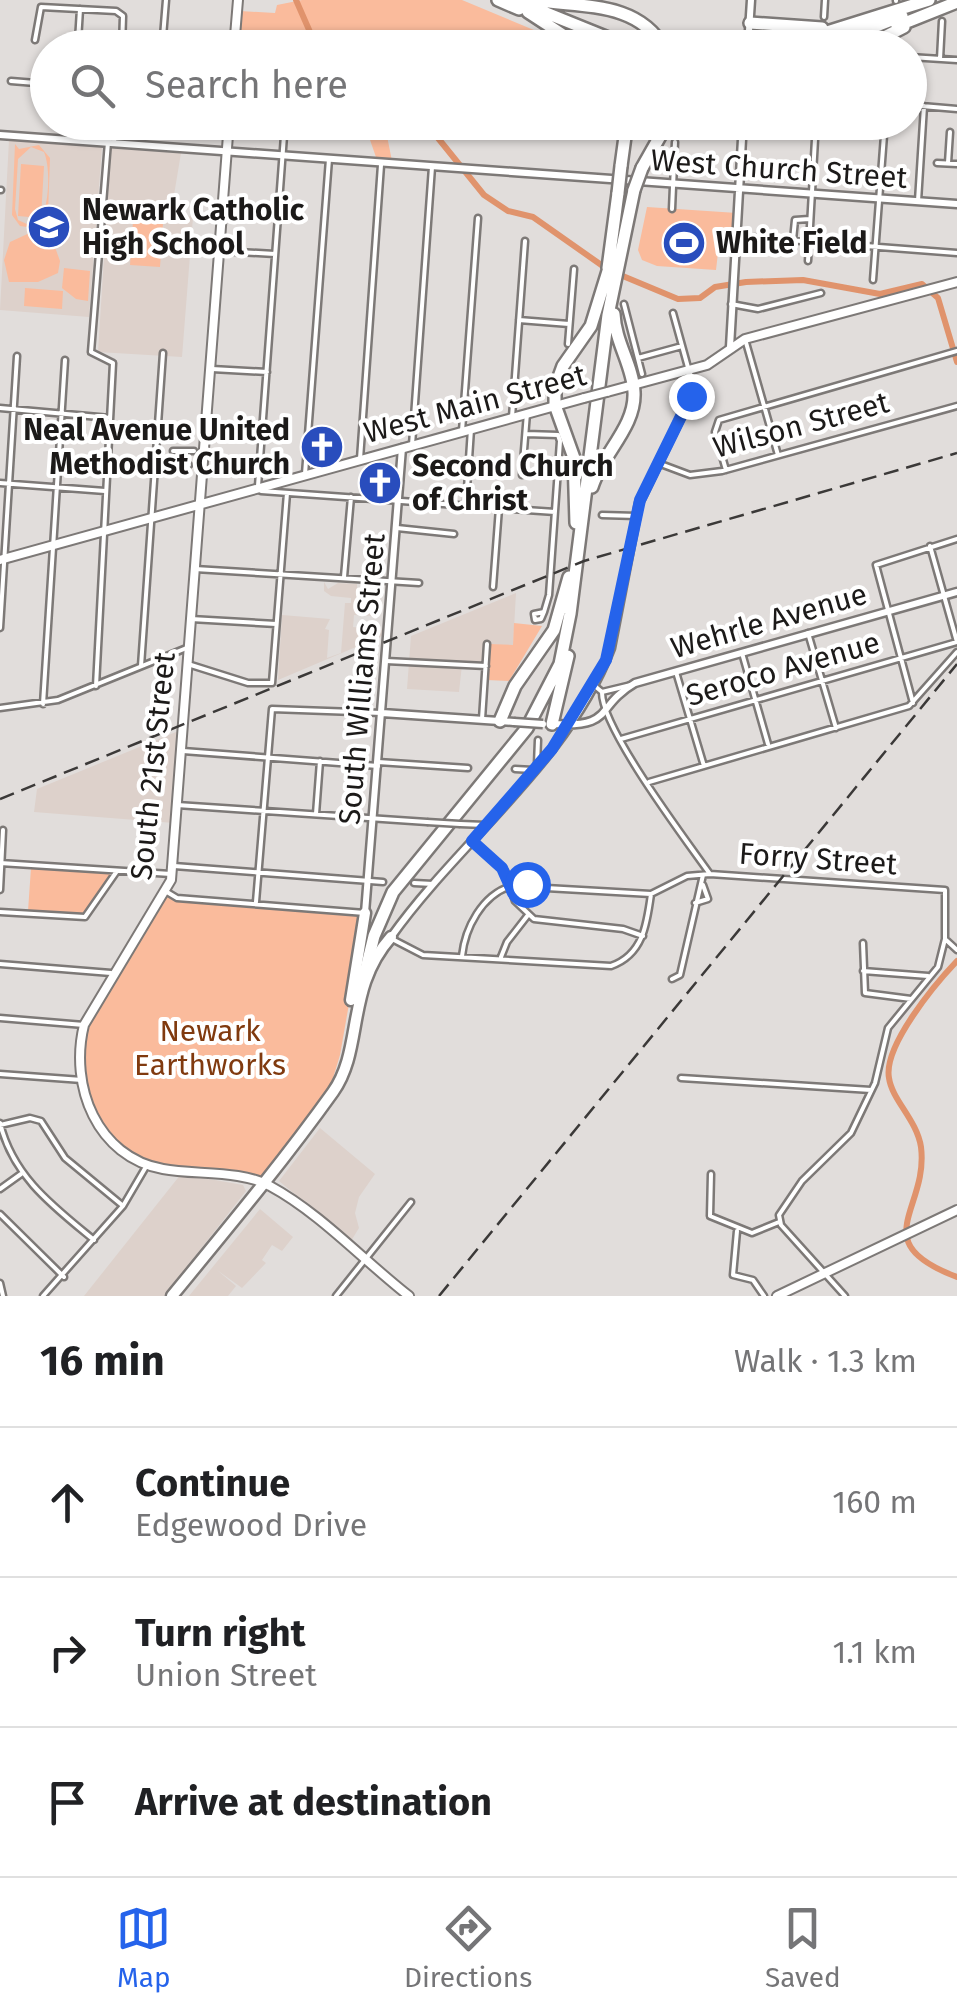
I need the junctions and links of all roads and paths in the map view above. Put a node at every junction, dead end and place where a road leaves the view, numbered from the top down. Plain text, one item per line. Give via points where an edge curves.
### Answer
1 (166, 0) edge
2 (238, 0) edge
3 (498, 0) edge
4 (514, 0) edge
5 (751, 0) edge
6 (824, 0) edge
7 (929, 0) edge
8 (943, 0) edge
9 (957, 2) edge
10 (530, 6) edge
11 (80, 10) junction
12 (824, 17) dead end
13 (913, 19) junction
14 (942, 21) dead end
15 (750, 23) junction
16 (846, 26) junction
17 (37, 30) edge
18 (79, 30) edge
19 (122, 30) edge
20 (164, 30) edge
21 (236, 30) edge
22 (561, 30) edge
23 (579, 30) edge
24 (588, 30) edge
25 (652, 30) edge
26 (749, 30) edge
27 (826, 30) edge
28 (867, 30) edge
29 (887, 30) edge
30 (894, 30) edge
31 (927, 58) edge
32 (940, 59) junction
33 (957, 60) edge
34 (12, 81) dead end
35 (30, 82) edge
36 (927, 106) edge
37 (957, 109) edge
38 (950, 132) dead end
39 (0, 135) edge
40 (30, 137) edge
41 (79, 140) edge
42 (228, 140) edge
43 (284, 140) edge
44 (622, 140) edge
45 (650, 140) edge
46 (657, 140) edge
47 (742, 140) edge
48 (815, 140) edge
49 (883, 140) edge
50 (922, 140) edge
51 (111, 142) junction
52 (675, 142) dead end
53 (228, 151) junction
54 (282, 155) junction
55 (330, 158) junction
56 (381, 162) junction
57 (938, 163) dead end
58 (948, 163) junction
59 (957, 164) edge
60 (432, 166) junction
61 (640, 168) junction
62 (674, 184) junction
63 (739, 188) junction
64 (812, 194) junction
65 (878, 198) junction
66 (918, 202) junction
67 (957, 204) edge
68 (672, 209) dead end
69 (478, 218) dead end
70 (809, 219) junction
71 (736, 236) junction
72 (793, 240) junction
73 (808, 240) junction
74 (525, 241) dead end
75 (875, 247) junction
76 (616, 249) junction
77 (220, 251) junction
78 (957, 253) edge
79 (275, 254) junction
80 (808, 261) dead end
81 (574, 269) dead end
82 (610, 280) junction
83 (872, 280) dead end
84 (957, 282) edge
85 (821, 293) dead end
86 (624, 304) dead end
87 (732, 304) junction
88 (672, 313) dead end
89 (519, 320) junction
90 (570, 324) junction
91 (745, 340) junction
92 (568, 344) dead end
93 (682, 346) junction
94 (730, 348) junction
95 (957, 351) edge
96 (163, 353) dead end
97 (17, 356) dead end
98 (638, 358) junction
99 (65, 360) dead end
100 (211, 370) junction
101 (689, 370) junction
102 (266, 372) junction
103 (638, 379) junction
104 (554, 405) junction
105 (764, 406) junction
106 (957, 406) edge
107 (0, 408) edge
108 (14, 409) junction
109 (527, 413) junction
110 (62, 414) junction
111 (512, 417) junction
112 (110, 418) junction
113 (467, 430) junction
114 (526, 434) junction
115 (407, 447) junction
116 (173, 451) dead end
117 (194, 452) dead end
118 (778, 456) junction
119 (360, 459) junction
120 (657, 462) junction
121 (172, 464) dead end
122 (189, 465) dead end
123 (726, 470) junction
124 (305, 474) junction
125 (522, 474) dead end
126 (0, 483) edge
127 (9, 484) junction
128 (258, 486) junction
129 (57, 488) junction
130 (245, 490) junction
131 (106, 492) junction
132 (287, 493) junction
133 (351, 498) junction
134 (398, 501) junction
135 (200, 502) junction
136 (466, 506) junction
137 (500, 508) junction
138 (556, 512) junction
139 (602, 514) dead end
140 (637, 516) junction
141 (152, 517) junction
142 (579, 521) junction
143 (397, 528) junction
144 (103, 531) junction
145 (454, 534) dead end
146 (957, 539) edge
147 (53, 545) junction
148 (930, 546) junction
149 (2, 560) edge
150 (194, 568) junction
151 (280, 574) junction
152 (344, 578) junction
153 (569, 578) junction
154 (393, 581) junction
155 (419, 583) dead end
156 (493, 588) dead end
157 (957, 592) edge
158 (944, 595) junction
159 (572, 602) junction
160 (888, 611) junction
161 (544, 612) dead end
162 (190, 619) junction
163 (276, 624) junction
164 (0, 628) edge
165 (808, 633) junction
166 (957, 642) edge
167 (488, 644) dead end
168 (188, 647) junction
169 (957, 652) edge
170 (742, 653) junction
171 (901, 658) junction
172 (386, 661) junction
173 (187, 664) junction
174 (142, 666) junction
175 (486, 666) junction
176 (676, 672) junction
177 (822, 680) junction
178 (96, 686) junction
179 (591, 686) junction
180 (631, 686) junction
181 (602, 692) junction
182 (755, 700) junction
183 (914, 703) junction
184 (43, 704) junction
185 (0, 708) edge
186 (382, 713) junction
187 (606, 714) junction
188 (690, 718) junction
189 (482, 720) junction
190 (500, 721) junction
191 (548, 724) junction
192 (569, 725) junction
193 (836, 728) junction
194 (621, 739) junction
195 (538, 740) dead end
196 (769, 746) junction
197 (182, 751) junction
198 (267, 757) junction
199 (320, 762) junction
200 (378, 764) junction
201 (704, 766) junction
202 (535, 767) junction
203 (468, 768) dead end
204 (515, 769) dead end
205 (649, 782) junction
206 (177, 804) junction
207 (264, 811) junction
208 (316, 814) junction
209 (374, 818) junction
210 (486, 825) junction
211 (3, 830) dead end
212 (472, 841) junction
213 (1, 863) edge
214 (172, 870) junction
215 (117, 871) junction
216 (258, 872) junction
217 (703, 874) junction
218 (710, 874) junction
219 (368, 881) junction
220 (383, 882) dead end
221 (414, 883) dead end
222 (433, 884) junction
223 (701, 884) junction
224 (510, 886) junction
225 (0, 890) edge
226 (166, 891) junction
227 (650, 894) junction
228 (256, 902) junction
229 (696, 903) junction
230 (0, 912) edge
231 (365, 913) junction
232 (528, 915) junction
233 (643, 936) junction
234 (391, 937) junction
235 (945, 939) junction
236 (863, 943) dead end
237 (956, 949) edge
238 (462, 956) junction
239 (501, 959) junction
240 (0, 964) edge
241 (863, 971) junction
242 (111, 973) junction
243 (930, 976) junction
244 (672, 979) dead end
245 (358, 984) junction
246 (911, 998) junction
247 (0, 1018) edge
248 (84, 1025) junction
249 (0, 1074) edge
250 (681, 1078) dead end
251 (82, 1080) junction
252 (872, 1090) junction
253 (0, 1124) edge
254 (147, 1165) junction
255 (22, 1174) junction
256 (711, 1174) dead end
257 (264, 1182) junction
258 (0, 1189) edge
259 (411, 1202) dead end
260 (123, 1206) junction
261 (957, 1210) edge
262 (0, 1214) edge
263 (780, 1222) junction
264 (738, 1229) junction
265 (94, 1240) junction
266 (365, 1260) junction
267 (826, 1273) junction
268 (64, 1277) junction
269 (0, 1283) edge
270 (2, 1296) edge
271 (44, 1296) edge
272 (176, 1296) edge
273 (336, 1296) edge
274 (409, 1296) edge
275 (764, 1296) edge
276 (777, 1296) edge
277 (845, 1296) edge

1 - 20 street
2 - 21 main road
3 - 10 highway
4 - 24 highway
5 - 15 street
6 - 12 street
7 - 16 highway
8 - 28 highway
9 - 13 highway
10 - 22 highway
10 - 23 highway
10 - 25 highway via 628,12
11 - 17 street via 40,8
11 - 18 street
11 - 19 street via 120,12
13 - 29 highway
13 - 30 highway
14 - 32 street
15 - 16 highway
15 - 26 street
16 - 27 highway
31 - 32 street
32 - 33 street
34 - 35 street
36 - 37 street
38 - 58 street
39 - 40 street, West Church Street
41 - 51 street, West Church Street
42 - 53 main road, South 21st Street
43 - 54 street
44 - 76 highway, bridge
45 - 61 highway
46 - 61 highway
47 - 63 street
48 - 64 street
49 - 65 street
50 - 66 street
51 - 53 street, West Church Street
51 - 112 street via 92,355 113,363
52 - 62 street
53 - 54 street, West Church Street
53 - 77 main road, South 21st Street
54 - 55 street, West Church Street
54 - 79 street
55 - 56 street, West Church Street
55 - 124 street
56 - 60 street, West Church Street
56 - 119 street
57 - 58 street
58 - 59 street
60 - 62 street, West Church Street
60 - 115 street
61 - 76 highway, bridge
62 - 63 street, West Church Street
62 - 68 street
63 - 64 street, West Church Street
63 - 71 street
64 - 65 street, West Church Street
64 - 70 street
65 - 66 street, West Church Street
65 - 75 street
66 - 67 street, West Church Street
69 - 113 street
70 - 72 street via 794,221
70 - 73 street
71 - 72 street
71 - 87 street
72 - 73 street
73 - 75 street
73 - 80 street
74 - 89 street
75 - 78 street
75 - 83 street
76 - 82 highway
77 - 79 street
77 - 100 main road, South 21st Street
79 - 102 street
81 - 90 street
82 - 103 highway via 616,335
82 - 104 highway via 559,374
82 - 142 highway
84 - 91 main road, West Main Street
85 - 87 street via 758,309
86 - 98 street
87 - 94 street
88 - 93 street
89 - 90 street
89 - 111 street
90 - 92 street
91 - 94 main road, West Main Street
91 - 105 street
93 - 98 street
93 - 101 street
94 - 101 main road, West Main Street
95 - 105 street
96 - 141 street
97 - 108 street
98 - 103 street
99 - 110 street
100 - 102 street
100 - 135 main road, South 21st Street
101 - 103 main road, West Main Street
101 - 120 street via 691,396
102 - 128 street
103 - 104 main road, West Main Street, bridge
103 - 142 highway via 629,419 598,469
104 - 109 main road, West Main Street
104 - 142 highway via 574,458
105 - 118 street
105 - 123 street via 724,417 715,428
106 - 118 street, Wilson Street
107 - 108 street
108 - 110 street
108 - 127 street
109 - 111 main road, West Main Street
109 - 114 street
110 - 112 street
110 - 129 street
111 - 113 main road, West Main Street
112 - 131 street
113 - 115 main road, West Main Street
113 - 136 street
114 - 125 street
114 - 138 street via 560,438
115 - 119 main road, West Main Street
115 - 134 street, South Williams Street
116 - 117 street
118 - 123 street, Wilson Street
119 - 124 main road, West Main Street
120 - 123 street, Wilson Street via 690,475
120 - 140 street
121 - 122 street
124 - 128 main road, West Main Street
126 - 127 street
127 - 129 street
127 - 149 street
128 - 130 main road, West Main Street
129 - 131 street
129 - 147 street
130 - 132 street
130 - 135 main road, West Main Street
131 - 144 street
132 - 133 street
132 - 151 street
133 - 134 street
133 - 152 street
134 - 136 street
134 - 143 street, South Williams Street
135 - 141 main road, West Main Street
135 - 150 main road, South 21st Street
136 - 137 street
137 - 138 street
137 - 156 street
138 - 161 street
139 - 140 street
140 - 179 street via 610,648
141 - 144 main road, West Main Street
141 - 174 street
142 - 153 highway
142 - 159 highway
143 - 145 street
143 - 154 street, South Williams Street
144 - 147 main road, West Main Street
144 - 178 street
146 - 148 street
147 - 149 main road, West Main Street
147 - 184 street
148 - 158 street
148 - 160 street via 876,566
149 - 164 street
150 - 151 street
150 - 162 main road, South 21st Street
151 - 152 street
151 - 163 street
152 - 154 street
153 - 190 highway via 554,630
153 - 245 highway via 552,664 536,702 393,880 371,926
154 - 155 street
154 - 172 street, South Williams Street
157 - 158 street, Wehrle Avenue
158 - 160 street, Wehrle Avenue
158 - 166 street
159 - 191 highway via 565,676
159 - 245 highway via 560,664 542,706 402,877
160 - 165 street, Wehrle Avenue
160 - 171 street
162 - 163 street
162 - 168 main road, South 21st Street
163 - 173 street via 268,685
165 - 170 street, Wehrle Avenue
165 - 177 street
166 - 171 street, Seroco Avenue
167 - 175 street
168 - 173 main road, South 21st Street
168 - 174 street
169 - 183 street
170 - 176 street, Wehrle Avenue
170 - 182 street
171 - 177 street, Seroco Avenue
171 - 183 street
172 - 175 street
172 - 186 street, South Williams Street
173 - 197 main road, South 21st Street
174 - 178 street
175 - 189 street
176 - 180 street, Wehrle Avenue
176 - 188 street
177 - 182 street, Seroco Avenue
177 - 193 street
178 - 184 street
179 - 181 street
179 - 192 street
180 - 181 street
180 - 187 street
181 - 187 street
182 - 188 street, Seroco Avenue
182 - 196 street
183 - 193 street
184 - 185 street
186 - 189 street
186 - 198 street via 276,707
186 - 200 street, South Williams Street
187 - 192 street
187 - 194 street, Forry Street
188 - 194 street, Seroco Avenue
188 - 201 street
189 - 190 street
190 - 191 street, bridge
191 - 192 street
192 - 202 street
193 - 196 street
194 - 205 street, Forry Street
195 - 202 street
196 - 201 street
197 - 198 street
197 - 206 main road, South 21st Street
198 - 199 street
198 - 207 street
199 - 200 street
199 - 208 street
200 - 203 street
200 - 209 street, South Williams Street
201 - 205 street
202 - 204 street
202 - 210 street
205 - 218 street, Forry Street
206 - 207 street
206 - 214 main road, South 21st Street
207 - 208 street
207 - 216 street
208 - 209 street
209 - 210 street, bridge
209 - 219 street, South Williams Street
210 - 212 street
211 - 213 street
212 - 222 street
212 - 224 street via 502,868
213 - 215 street
213 - 225 street
214 - 215 street
214 - 216 street
214 - 226 main road, South 21st Street
215 - 230 street via 85,917
216 - 219 street
216 - 228 street
217 - 218 street
217 - 223 street
217 - 227 street
218 - 235 street, Forry Street via 943,889
219 - 220 street
219 - 231 street, South Williams Street
221 - 222 street
222 - 234 street
223 - 229 street
223 - 229 street via 708,899
224 - 227 street
224 - 232 street
224 - 238 street via 471,922
226 - 228 street via 178,898
226 - 242 main road, South 21st Street
227 - 233 street
228 - 231 street
229 - 244 street via 680,975
231 - 245 highway
232 - 233 street
232 - 239 street
233 - 239 street via 628,957 610,966
234 - 238 street via 413,952
234 - 245 highway
235 - 237 street
235 - 243 street
236 - 241 street
238 - 239 street
240 - 242 street
241 - 243 street
241 - 246 street via 863,990
242 - 248 main road, South 21st Street
243 - 246 street
245 - 257 highway via 327,1098
246 - 252 street via 885,1035
247 - 248 street
248 - 251 main road, South 21st Street
249 - 251 street
250 - 252 street
251 - 254 main road, South 21st Street via 103,1133
252 - 263 street via 848,1138 799,1184
253 - 255 street
253 - 260 street via 40,1121 75,1168
254 - 257 main road, South 21st Street
254 - 260 street
255 - 258 street
255 - 265 street
256 - 264 street via 710,1214
257 - 266 main road
257 - 272 highway
257 - 272 highway via 261,1195
259 - 266 street
260 - 265 street
261 - 267 main road
262 - 268 street
263 - 264 street via 760,1233
263 - 267 street
264 - 275 street via 733,1274 756,1282
265 - 268 street
266 - 273 street
266 - 274 main road
267 - 276 main road
267 - 277 street
268 - 271 street
269 - 270 street

